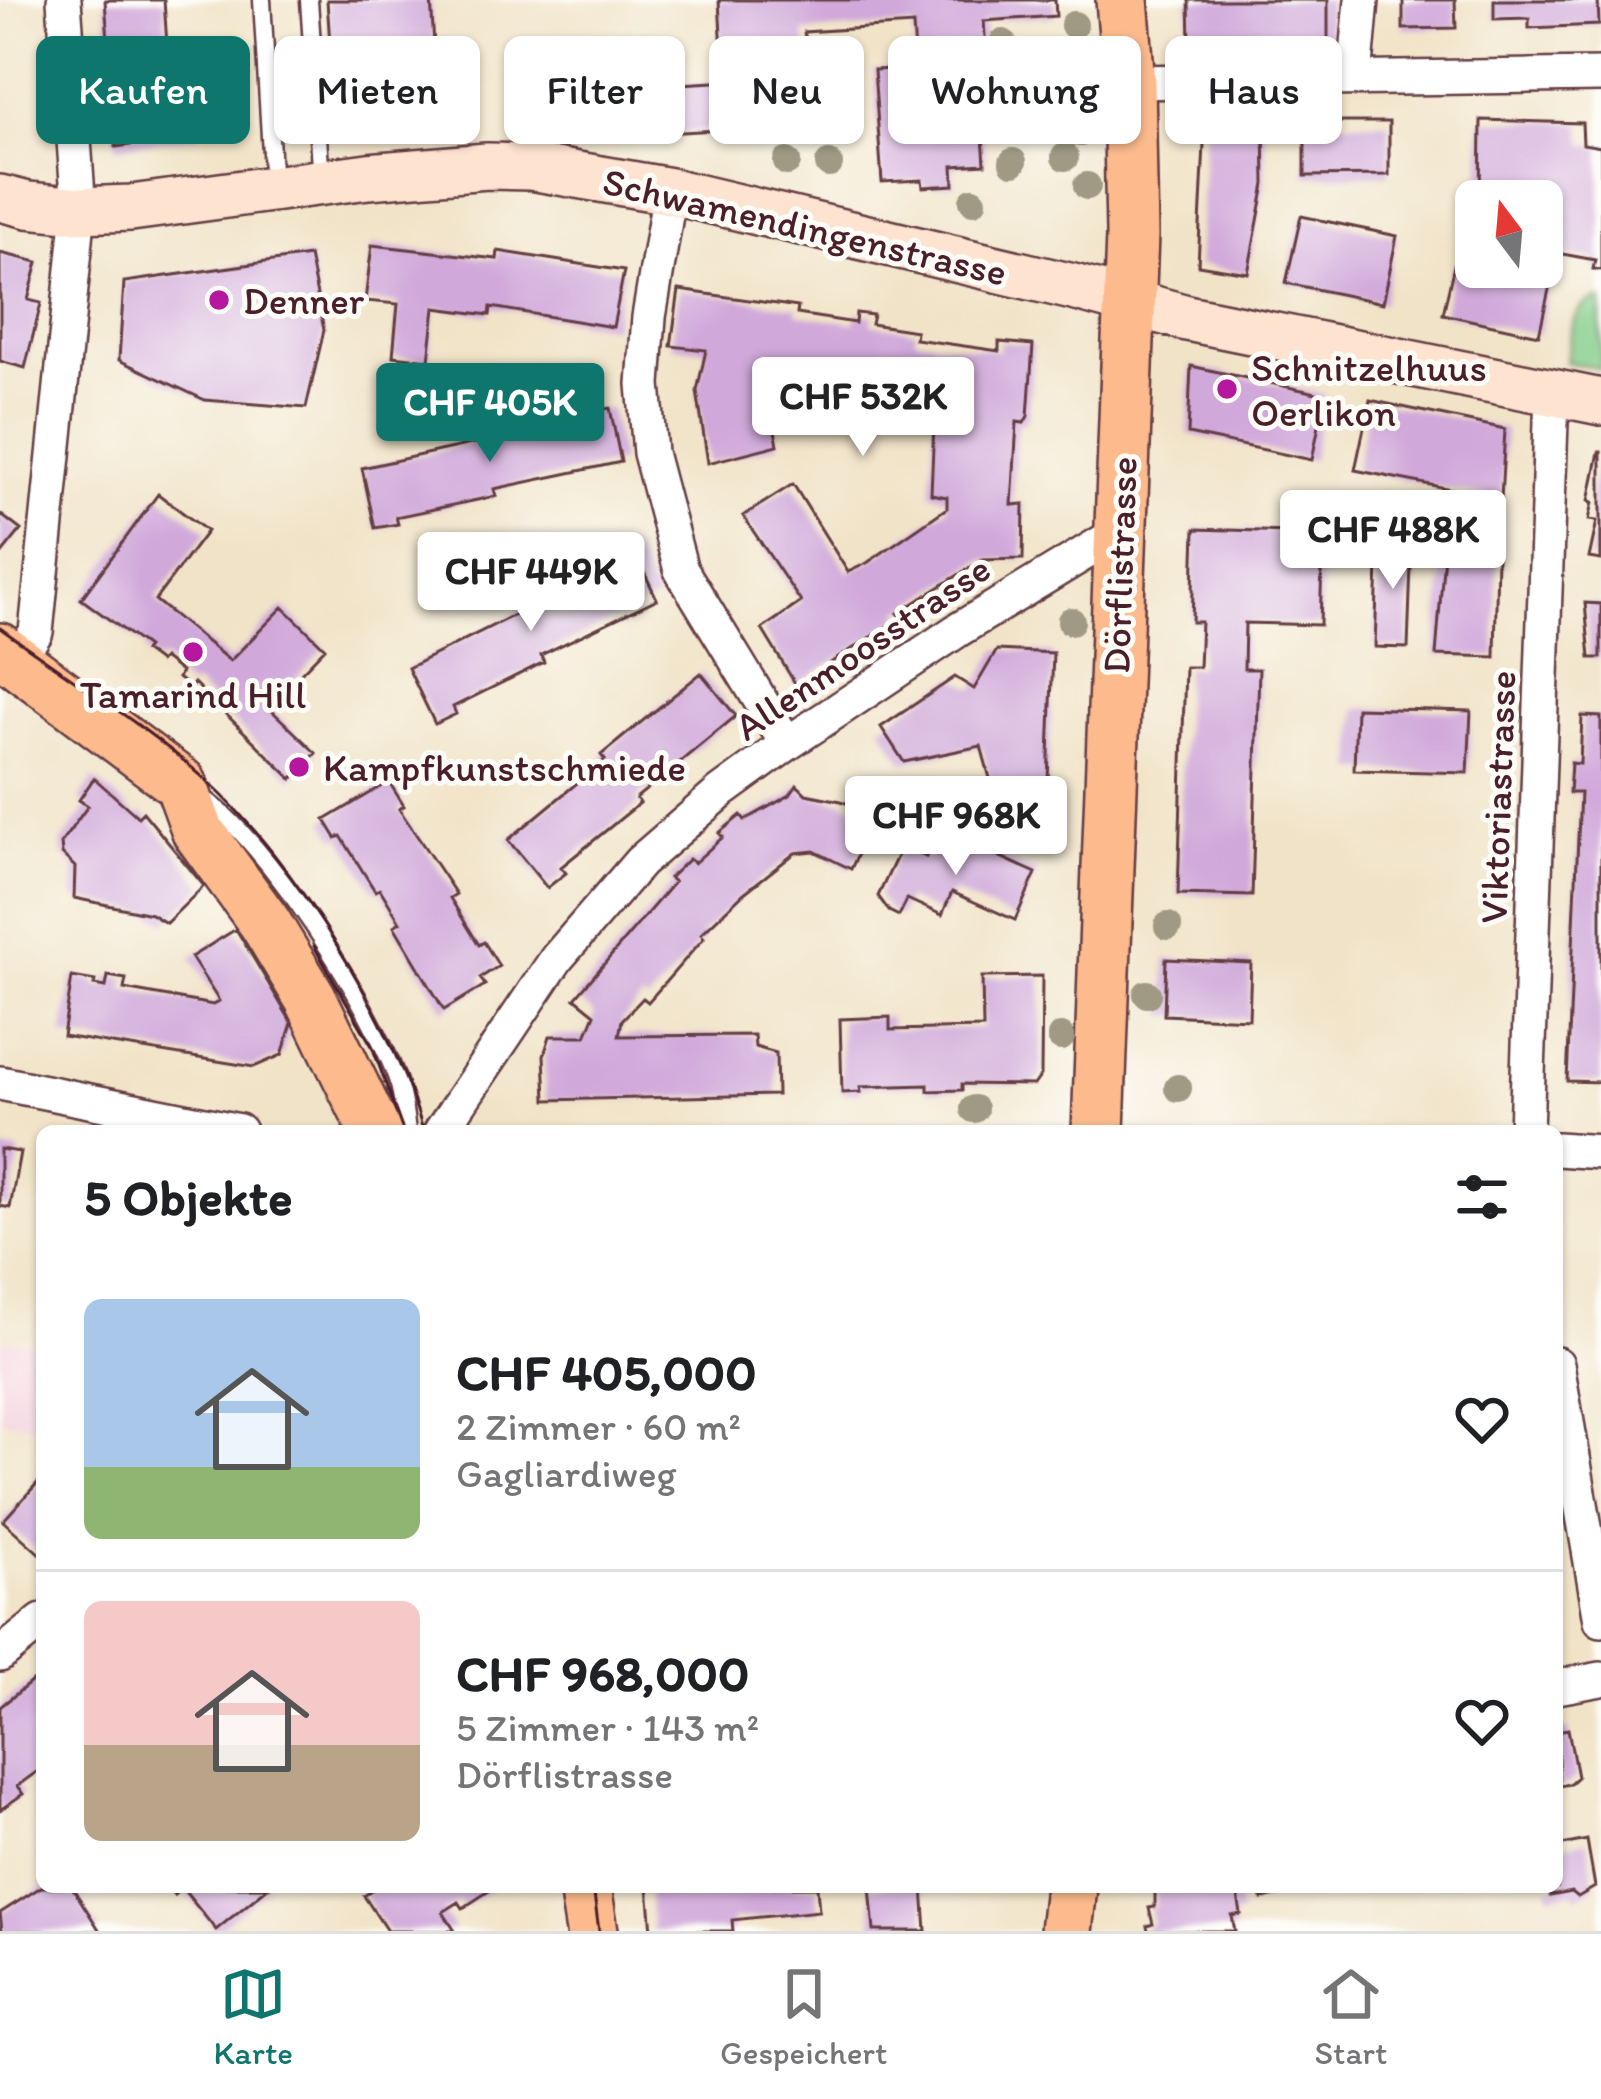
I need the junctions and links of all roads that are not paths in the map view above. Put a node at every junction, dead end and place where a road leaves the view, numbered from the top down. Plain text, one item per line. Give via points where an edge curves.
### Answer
1 (64, 0) edge
2 (262, 0) edge
3 (309, 0) edge
4 (1122, 0) edge
5 (1362, 0) edge
6 (1125, 36) edge
7 (1601, 75) edge
8 (1355, 78) junction
9 (1141, 82) edge
10 (1130, 144) edge
11 (321, 183) junction
12 (273, 189) junction
13 (670, 191) junction
14 (0, 198) edge
15 (79, 209) junction
16 (1128, 303) junction
17 (1552, 393) junction
18 (1601, 402) edge
19 (1120, 531) junction
20 (9, 655) edge
21 (788, 744) junction
22 (182, 784) junction
23 (0, 1082) edge
24 (210, 1125) edge
25 (372, 1125) edge
26 (406, 1125) edge
27 (445, 1125) edge
28 (1098, 1125) edge
29 (1526, 1125) edge
30 (1563, 1149) edge
31 (1601, 1152) edge
32 (1563, 1396) edge
33 (1598, 1582) edge
34 (1601, 1621) edge
35 (36, 1626) edge
36 (0, 1654) edge
37 (1601, 1679) edge
38 (1563, 1686) edge
39 (586, 1893) edge
40 (1070, 1893) edge
41 (592, 1931) edge
42 (1066, 1931) edge

1 - 15 street
2 - 12 lane
3 - 11 lane
4 - 6 main road, Dörflistrasse
5 - 8 street
7 - 8 street
8 - 9 street
10 - 16 main road, Dörflistrasse
11 - 12 street, Schwamendingenstrasse
11 - 13 street, Schwamendingenstrasse via 531,167
12 - 15 street, Schwamendingenstrasse
13 - 16 street, Schwamendingenstrasse
13 - 21 street via 647,339 650,453 681,570
14 - 15 street, Schwamendingenstrasse
15 - 20 street via 37,632
16 - 17 street, Schwamendingenstrasse
16 - 19 main road, Dörflistrasse
17 - 18 street, Schwamendingenstrasse
17 - 29 street, Viktoriastrasse
19 - 21 street, Allenmoosstrasse
19 - 28 main road, Dörflistrasse
20 - 22 main road
21 - 27 street, Allenmoosstrasse via 721,792 600,905
22 - 25 main road via 197,831 311,999
22 - 26 lane via 240,828 322,943 389,1060
23 - 24 street
30 - 31 street
32 - 33 street
33 - 34 street
35 - 36 street
37 - 38 street
39 - 41 main road
40 - 42 main road

